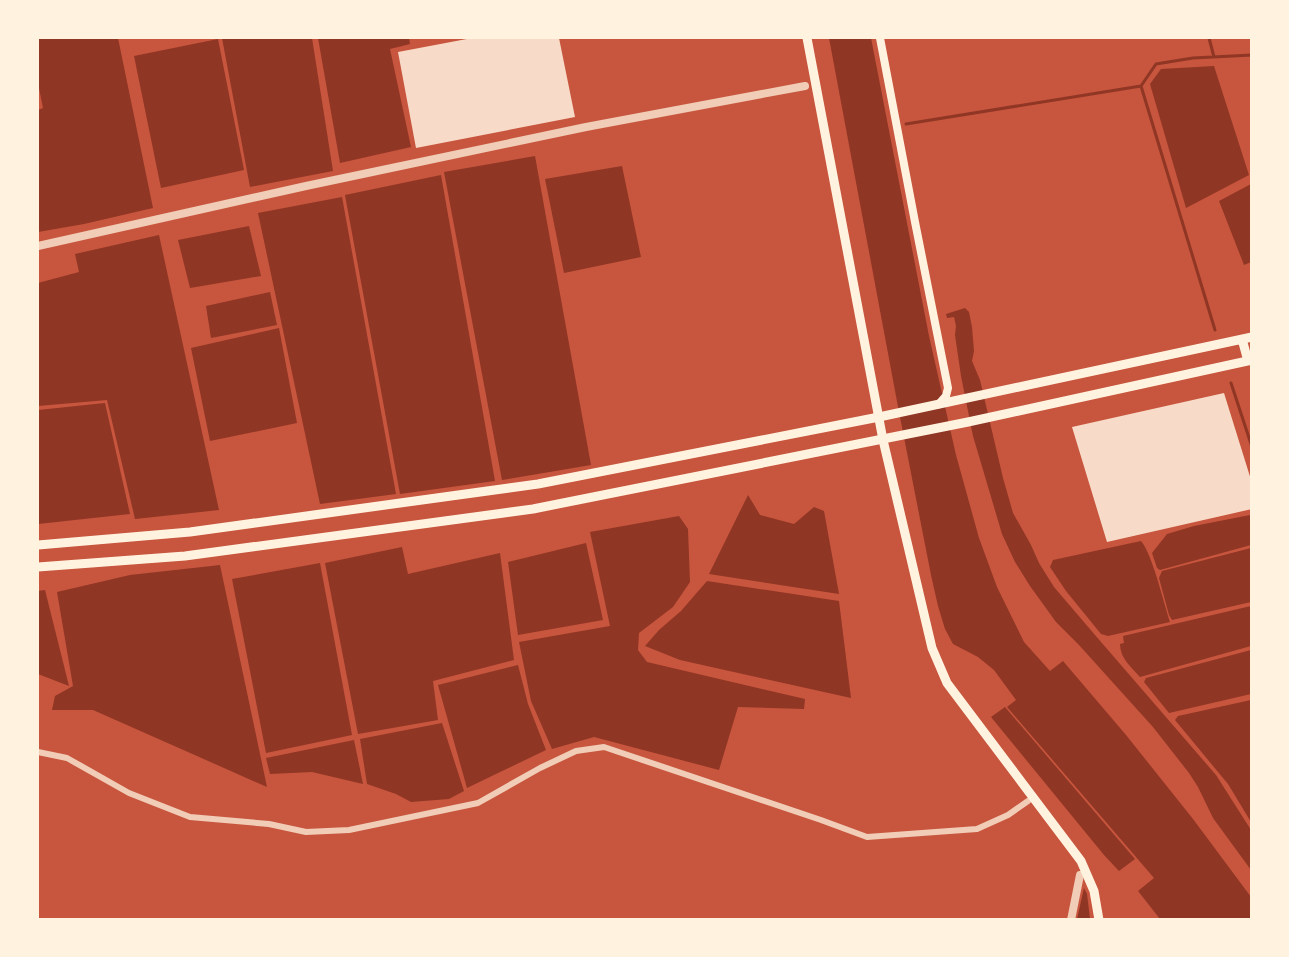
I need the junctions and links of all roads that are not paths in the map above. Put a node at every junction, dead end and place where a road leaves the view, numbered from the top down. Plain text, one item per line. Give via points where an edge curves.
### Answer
1 (807, 38) edge
2 (879, 38) edge
3 (805, 86) dead end
4 (38, 246) edge
5 (1247, 338) edge
6 (1250, 361) edge
7 (948, 390) junction
8 (964, 399) junction
9 (939, 404) junction
10 (879, 417) junction
11 (883, 440) junction
12 (38, 545) edge
13 (38, 567) edge
14 (38, 753) edge
15 (1028, 801) dead end
16 (1080, 875) dead end
17 (1071, 920) edge
18 (1099, 920) edge

1 - 10 main road
2 - 7 main road
3 - 4 street via 574,130
5 - 6 main road
5 - 8 main road
6 - 11 main road
7 - 8 main road
7 - 9 main road
8 - 9 main road
9 - 10 main road
10 - 11 main road
10 - 12 main road via 538,484 190,532
11 - 13 main road via 533,509 185,556
11 - 18 main road via 932,648 947,683 1081,861 1094,891
14 - 15 street via 67,758 129,793 190,818 269,824 306,832 350,830 478,804 576,751 604,747 867,837 977,828 1008,815
16 - 17 street

